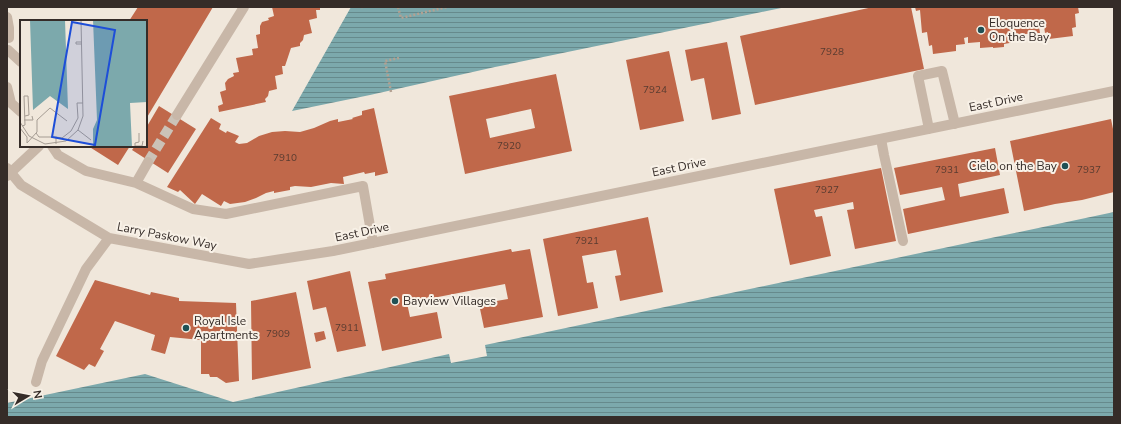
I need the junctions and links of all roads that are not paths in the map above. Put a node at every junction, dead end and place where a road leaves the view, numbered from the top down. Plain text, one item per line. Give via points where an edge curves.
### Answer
1 (244, 7) edge
2 (7, 17) edge
3 (8, 38) edge
4 (8, 51) edge
5 (20, 61) edge
6 (7, 87) edge
7 (1114, 91) edge
8 (20, 111) edge
9 (177, 115) tunnel mouth
10 (955, 124) junction
11 (929, 129) junction
12 (881, 139) junction
13 (39, 147) edge
14 (53, 147) edge
15 (148, 162) tunnel mouth
16 (8, 172) edge
17 (136, 183) junction
18 (110, 238) junction
19 (903, 241) dead end
20 (373, 243) junction
21 (249, 264) joint
22 (36, 382) dead end

1 - 9 street
2 - 3 street
3 - 4 street
4 - 5 street
6 - 8 street via 11,102
7 - 10 street, East Drive
10 - 11 street, East Drive
10 - 11 street via 942,71 918,76
11 - 12 street, East Drive
12 - 19 street
12 - 20 street, East Drive
13 - 16 street
14 - 17 street via 58,155 86,171
15 - 17 street
16 - 18 street, Larry Paskow Way via 21,185
17 - 20 street via 193,209 226,214 363,186
18 - 21 street, Larry Paskow Way
18 - 22 street via 86,269 42,361
20 - 21 street, East Drive

